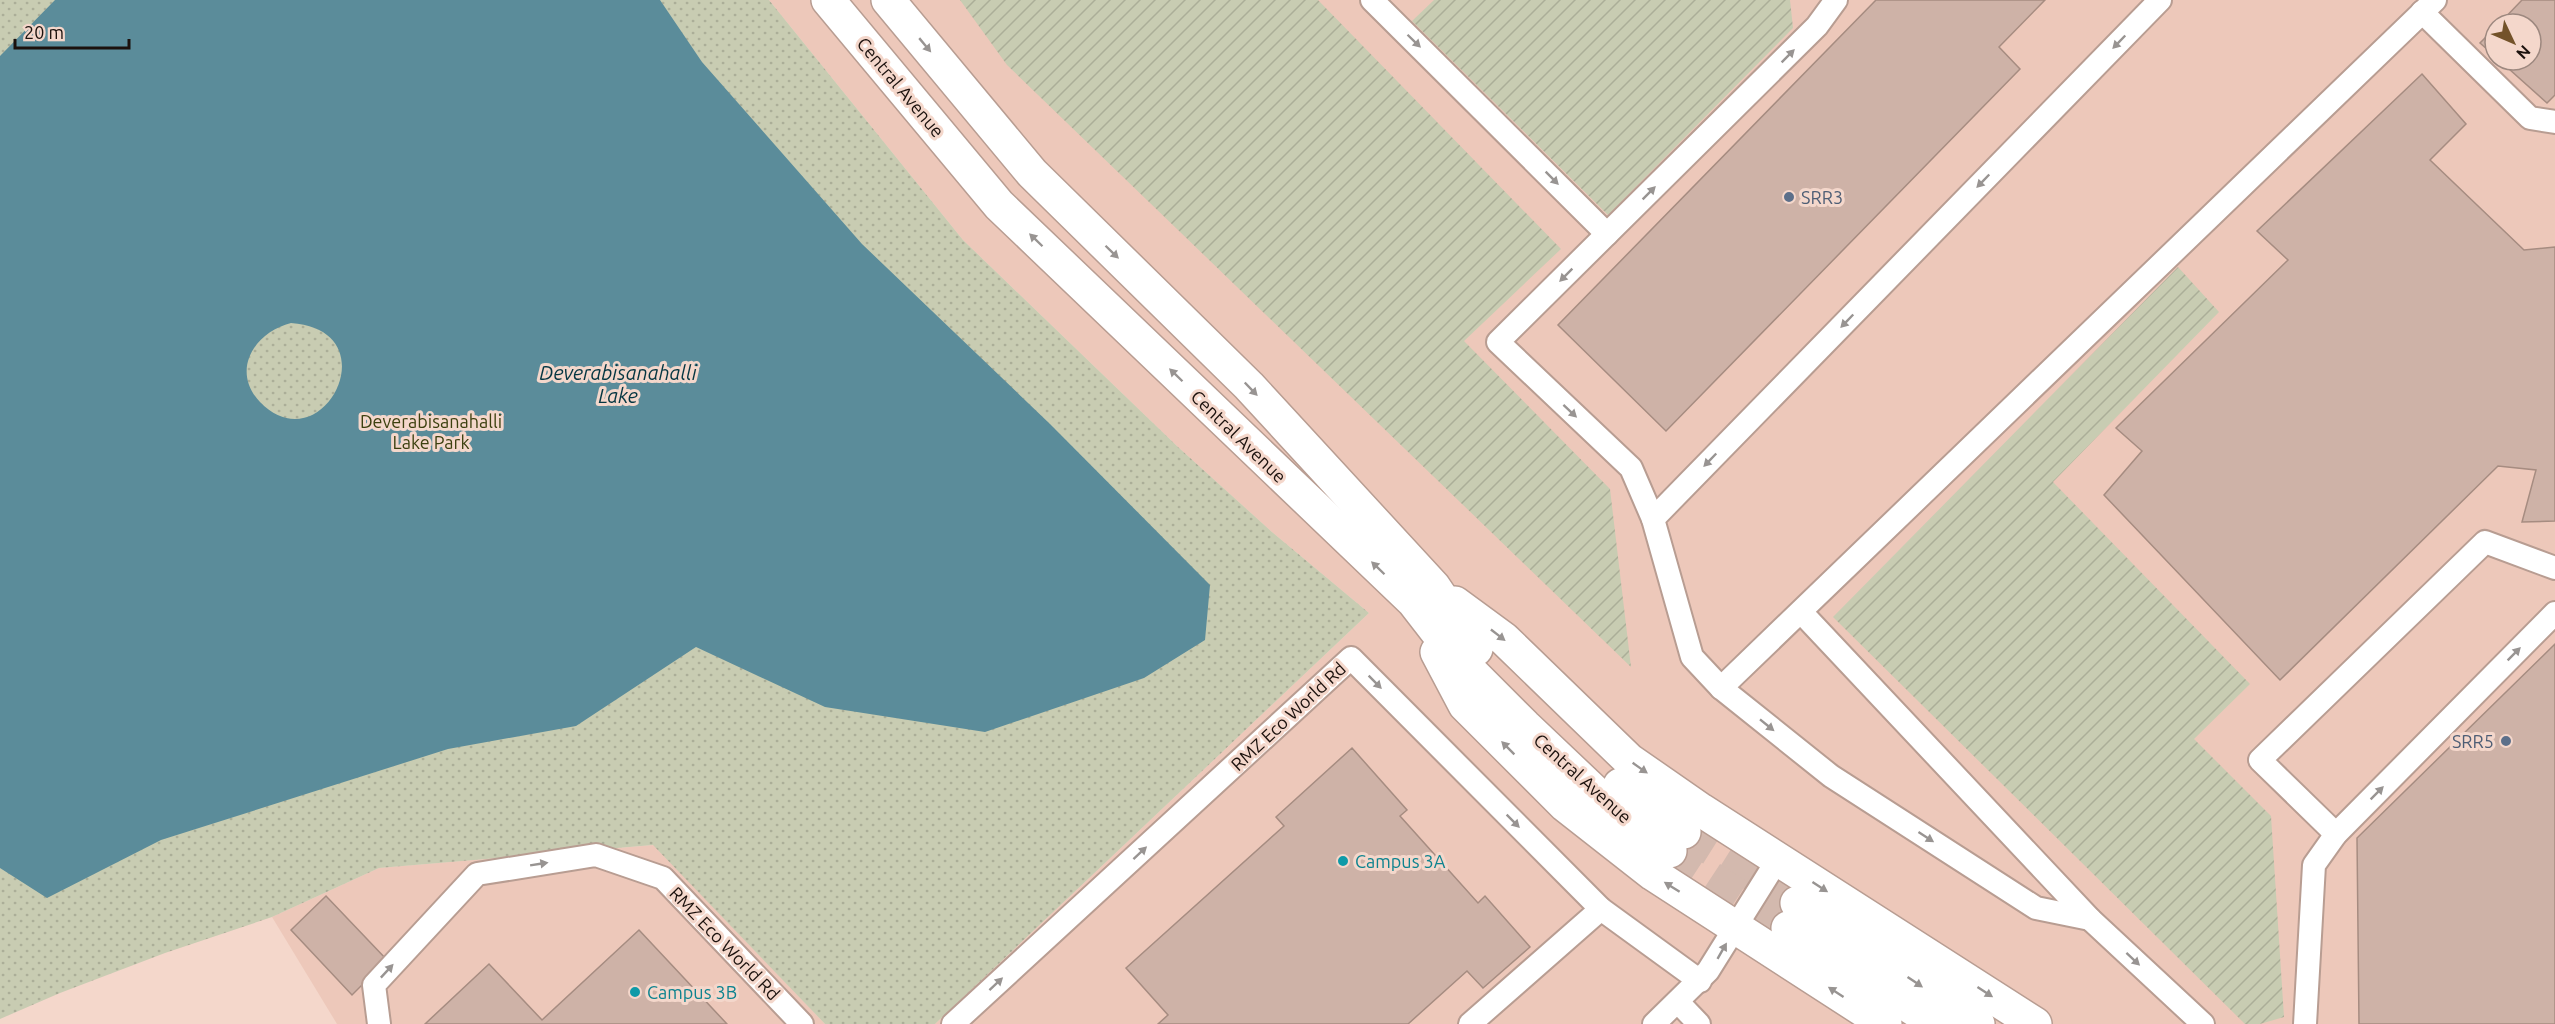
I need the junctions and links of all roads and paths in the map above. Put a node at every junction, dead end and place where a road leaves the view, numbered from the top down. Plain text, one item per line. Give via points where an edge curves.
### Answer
1 (828, 0) edge
2 (888, 0) edge
3 (1372, 0) edge
4 (1836, 0) edge
5 (2160, 0) edge
6 (2428, 6) edge
7 (2555, 122) edge
8 (1607, 234) junction
9 (1653, 519) junction
10 (2555, 568) edge
11 (1424, 594) junction
12 (1802, 613) junction
13 (2555, 613) edge
14 (1721, 688) junction
15 (2336, 834) junction
16 (1677, 841) tunnel mouth
17 (1778, 860) junction
18 (1601, 909) junction
19 (2090, 919) junction
20 (1736, 927) junction
21 (1700, 981) junction
22 (1678, 1002) junction
23 (379, 1024) edge
24 (802, 1024) edge
25 (953, 1024) edge
26 (1470, 1024) edge
27 (1654, 1024) edge
28 (1699, 1024) edge
29 (1885, 1024) edge
30 (1937, 1024) edge
31 (1978, 1024) edge
32 (2035, 1024) edge
33 (2203, 1024) edge
34 (2305, 1024) edge

11 -> 1 street, Central Avenue via 999,205
2 -> 11 street, Central Avenue via 1032,173 1249,386
3 -> 8 lane
8 -> 4 lane via 1817,26
5 -> 9 lane
6 - 7 lane via 2530,118
6 - 12 lane
8 -> 9 lane via 1498,342 1630,468
9 - 14 lane via 1692,657
10 - 15 lane via 2485,542 2260,760
11 - 16 street, Central Avenue via 1458,659 1525,726 1601,798
11 -> 17 street via 1504,639 1629,760
20 -> 11 street via 1653,874 1557,797 1465,705
12 - 14 lane
12 - 19 lane
15 -> 13 lane
14 -> 19 lane via 1831,776 2036,908
15 - 34 lane via 2314,865
17 - 20 lane
17 -> 32 street
18 - 21 lane, RMZ Eco World Rd
25 -> 18 lane, RMZ Eco World Rd via 1352,658
18 - 26 lane
19 -> 33 lane
21 -> 20 lane
29 -> 20 street
21 - 22 lane
22 - 27 lane
22 - 28 lane
23 -> 24 lane, RMZ Eco World Rd via 374,985 477,874 596,855 663,878
30 -> 31 street via 1792,915

